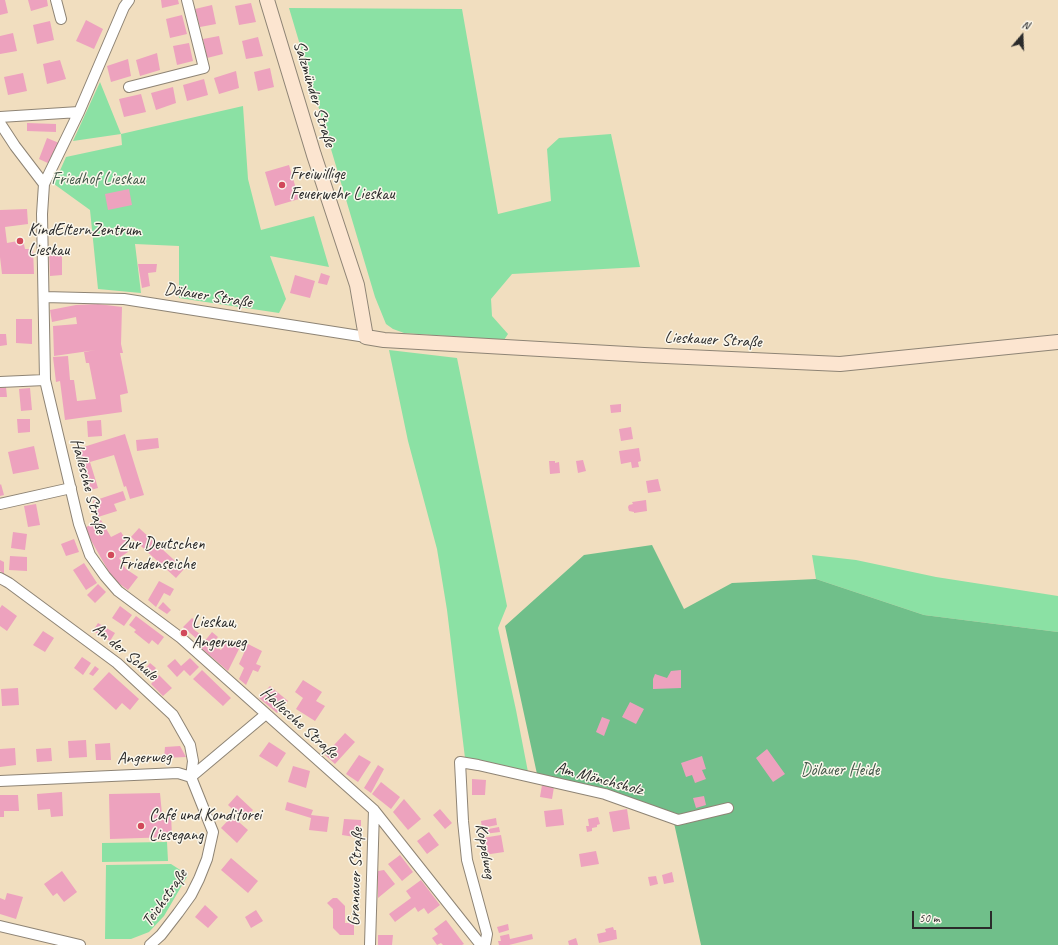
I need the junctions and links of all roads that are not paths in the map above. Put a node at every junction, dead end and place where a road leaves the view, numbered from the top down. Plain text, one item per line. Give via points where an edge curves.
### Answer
1 (56, 0) edge
2 (129, 0) edge
3 (187, 0) edge
4 (267, 0) edge
5 (61, 19) dead end
6 (129, 87) dead end
7 (79, 112) junction
8 (0, 117) edge
9 (0, 123) edge
10 (44, 184) junction
11 (44, 297) junction
12 (366, 337) junction
13 (1058, 342) edge
14 (45, 380) junction
15 (0, 382) edge
16 (71, 488) junction
17 (0, 504) edge
18 (0, 578) edge
19 (266, 714) junction
20 (460, 762) joint
21 (191, 777) junction
22 (0, 781) edge
23 (728, 808) dead end
24 (374, 810) junction
25 (0, 926) edge
26 (80, 945) edge
27 (150, 945) edge
28 (370, 945) edge
29 (481, 945) edge
30 (485, 945) edge

1 - 5 street
2 - 7 street, Hallesche Straße
3 - 6 street via 204,68
4 - 12 street, Salzmünder Straße via 356,285
7 - 8 street
7 - 10 street, Hallesche Straße
9 - 10 street
10 - 11 street, Hallesche Straße
11 - 12 street, Dölauer Straße via 124,299
11 - 14 street, Hallesche Straße
12 - 13 street, Lieskauer Straße via 638,355 840,364
14 - 15 street
14 - 16 street, Hallesche Straße
16 - 17 street
16 - 19 street, Hallesche Straße via 79,524 90,555 105,576 118,591 181,638
18 - 21 street, An der Schule via 117,663 173,715 190,745
19 - 21 street, Angerweg
19 - 24 street, Hallesche Straße
20 - 23 street, Am Mönchsholz via 605,794 678,820
20 - 30 street, Koppelweg via 462,821 467,860 487,934
21 - 22 street, Angerweg via 178,773
21 - 27 street, Teichstraße via 213,832 207,859 199,879 178,913
24 - 28 street, Granauer Straße
24 - 29 street, Hallesche Straße
25 - 26 street

